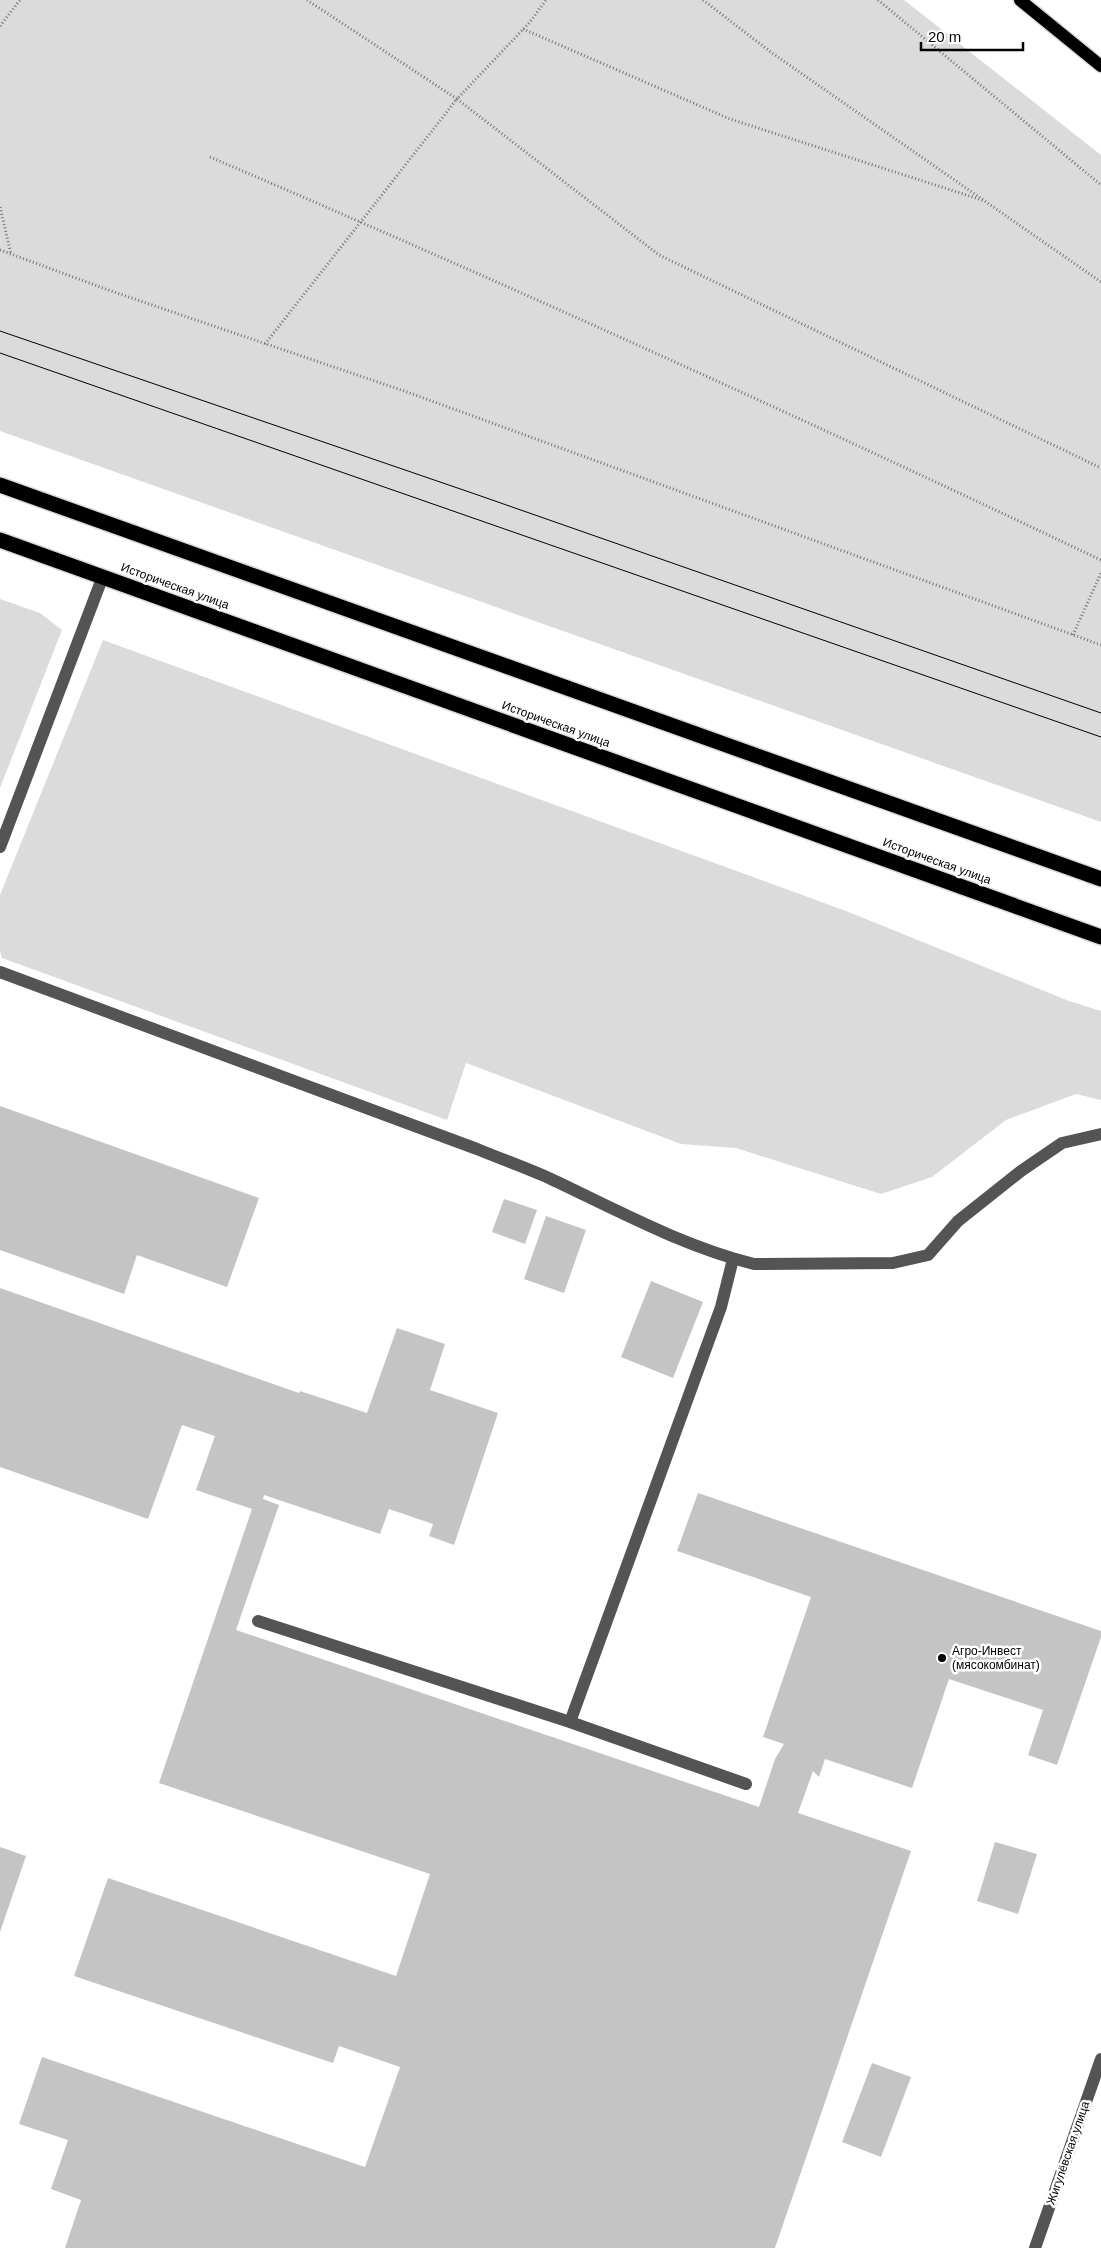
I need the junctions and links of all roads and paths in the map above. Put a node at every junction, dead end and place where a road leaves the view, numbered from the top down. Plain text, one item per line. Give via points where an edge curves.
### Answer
1 (20, 0) edge
2 (307, 0) edge
3 (546, 0) edge
4 (703, 0) edge
5 (878, 0) edge
6 (1020, 0) edge
7 (0, 26) edge
8 (523, 29) junction
9 (1101, 66) edge
10 (457, 99) junction
11 (210, 157) dead end
12 (1101, 185) edge
13 (985, 201) junction
14 (0, 207) edge
15 (361, 222) junction
16 (0, 250) edge
17 (10, 254) junction
18 (1101, 282) edge
19 (266, 344) junction
20 (1101, 468) edge
21 (0, 485) edge
22 (0, 540) edge
23 (1101, 560) edge
24 (1101, 573) edge
25 (103, 576) junction
26 (1072, 635) junction
27 (1101, 645) edge
28 (0, 846) edge
29 (1101, 879) edge
30 (1101, 937) edge
31 (0, 972) edge
32 (1101, 1134) edge
33 (733, 1259) junction
34 (258, 1622) dead end
35 (570, 1722) junction
36 (746, 1784) dead end
37 (1100, 2062) edge
38 (1034, 2248) edge

1 - 7 path
2 - 10 path
3 - 8 path
4 - 13 path via 772,53
5 - 12 path
6 - 9 main road
8 - 10 path
8 - 13 path via 730,119
10 - 15 path
10 - 20 path via 659,255
11 - 15 path
13 - 18 path
14 - 17 path
15 - 19 path
15 - 23 path via 862,446
16 - 17 path
17 - 19 path
19 - 26 path via 416,395
21 - 29 highway
22 - 25 highway, Историческая улица
24 - 26 path
25 - 28 street
25 - 30 highway, Историческая улица
26 - 27 path
31 - 33 street via 477,1149 549,1178 656,1230
32 - 33 street via 1062,1143 1021,1171 958,1221 928,1254 893,1263 754,1264
33 - 35 street via 721,1307
34 - 35 street
35 - 36 street
37 - 38 street, Жигулёвская улица

